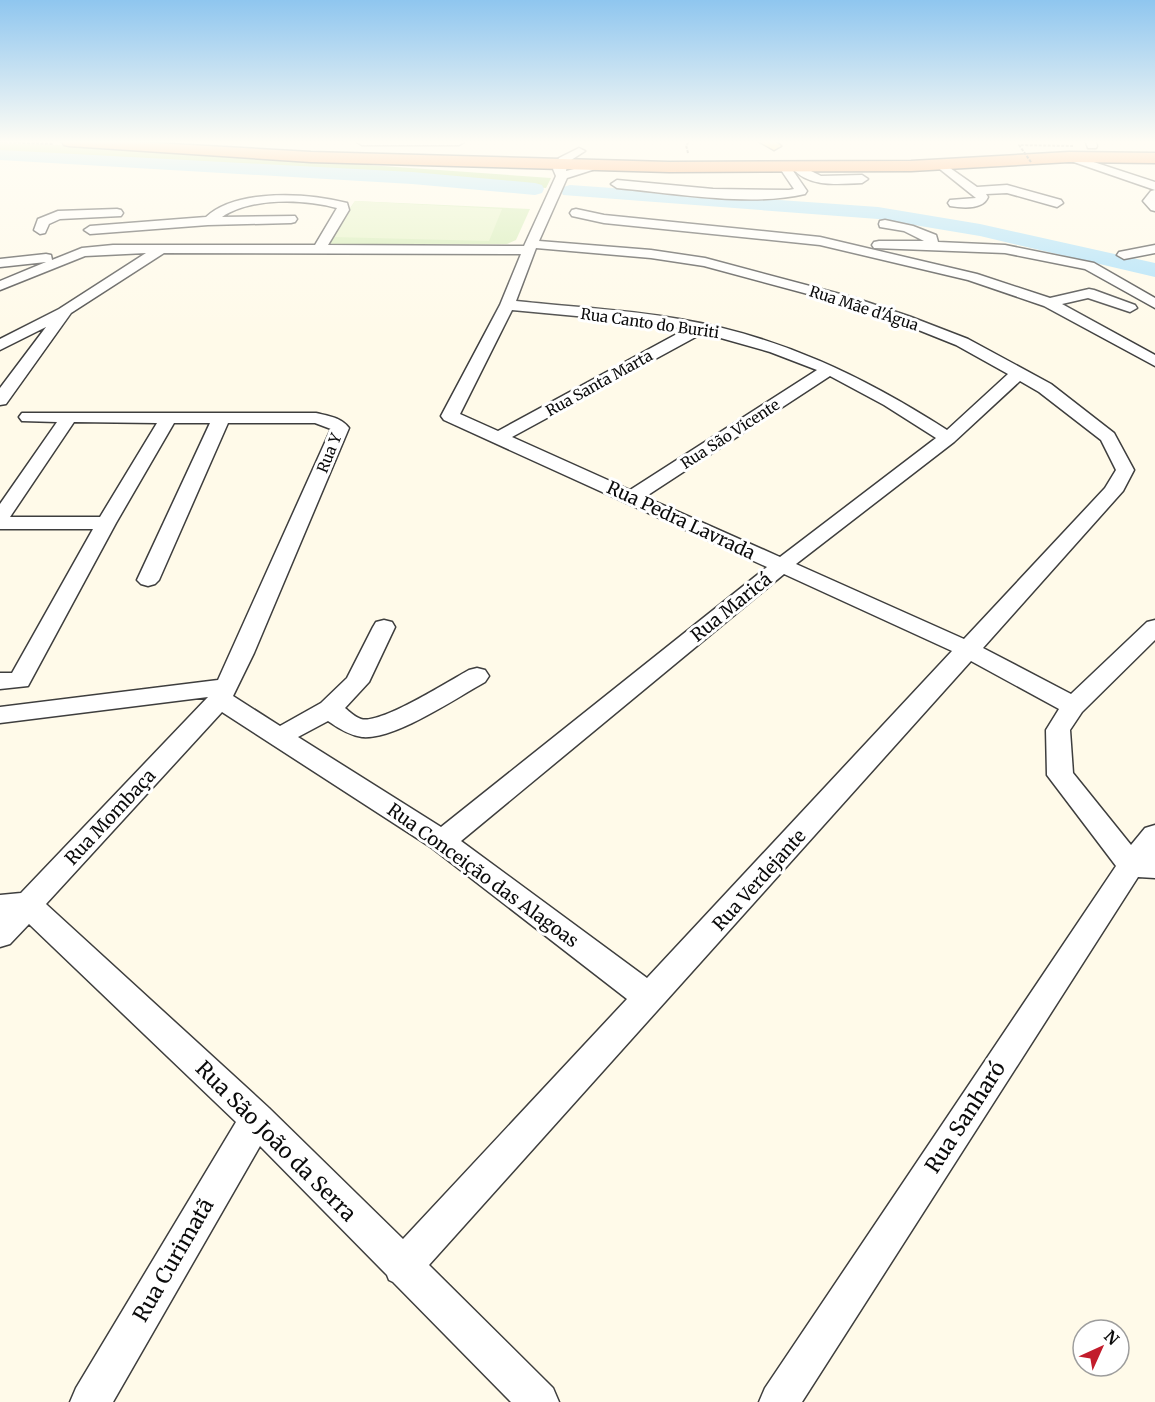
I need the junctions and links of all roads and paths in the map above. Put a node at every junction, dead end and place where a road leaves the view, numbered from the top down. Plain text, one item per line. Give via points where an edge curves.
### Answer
1 (343, 207) edge
2 (550, 207) edge
3 (562, 207) edge
4 (227, 208) joint
5 (184, 210) dead end
6 (132, 212) dead end
7 (103, 213) junction
8 (569, 214) junction
9 (291, 219) dead end
10 (208, 221) junction
11 (548, 222) junction
12 (885, 224) dead end
13 (40, 230) dead end
14 (90, 230) junction
15 (820, 241) junction
16 (531, 245) junction
17 (931, 245) junction
18 (163, 248) junction
19 (319, 249) junction
20 (1155, 249) edge
21 (76, 254) junction
22 (1124, 255) dead end
23 (1046, 256) junction
24 (0, 263) edge
25 (1101, 272) junction
26 (1055, 274) dead end
27 (1078, 282) dead end
28 (0, 286) edge
29 (1131, 290) junction
30 (1113, 294) dead end
31 (1048, 303) junction
32 (1155, 305) edge
33 (507, 306) junction
34 (66, 310) junction
35 (700, 328) junction
36 (0, 345) edge
37 (1155, 361) edge
38 (829, 370) junction
39 (1019, 373) junction
40 (0, 400) edge
41 (28, 417) dead end
42 (69, 417) junction
43 (168, 418) junction
44 (221, 418) junction
45 (498, 438) junction
46 (948, 438) junction
47 (1113, 491) joint
48 (632, 497) junction
49 (0, 520) edge
50 (106, 523) junction
51 (781, 566) junction
52 (148, 580) dead end
53 (384, 627) dead end
54 (1155, 627) edge
55 (969, 650) junction
56 (477, 676) dead end
57 (0, 681) edge
58 (223, 693) junction
59 (1073, 706) junction
60 (330, 709) junction
61 (0, 715) edge
62 (279, 737) junction
63 (1155, 835) edge
64 (442, 841) junction
65 (1143, 866) edge
66 (14, 906) edge
67 (0, 935) edge
68 (650, 998) junction
69 (256, 1119) junction
70 (402, 1267) junction
71 (90, 1402) edge
72 (539, 1402) edge
73 (779, 1402) edge

1 - 19 street
2 - 11 street
3 - 8 street
4 - 5 street
4 - 10 street
6 - 7 street
7 - 13 street via 58,215 43,222
7 - 14 street
8 - 11 street
8 - 15 street
9 - 10 street
10 - 14 street
11 - 16 street
12 - 17 street via 924,234 931,238
14 - 21 street
15 - 17 street
15 - 31 street via 972,277
16 - 19 street, Rua Mãe d'Água
16 - 33 street
16 - 39 street, Rua Mãe d'Água via 651,254 755,274 906,320 962,342
17 - 23 street via 1005,249
18 - 19 street, Rua Mãe d'Água
18 - 21 street, Rua Mãe d'Água
18 - 34 street
20 - 22 street
21 - 24 street, Rua Mãe d'Água
21 - 28 street
23 - 25 street
23 - 26 street via 1040,263 1052,266 1044,270
25 - 27 street
25 - 29 street
29 - 30 street
29 - 32 street
31 - 32 street via 1089,293 1127,312
31 - 37 street
33 - 35 street, Rua Canto do Buriti
33 - 45 street, Rua Pedra Lavrada via 450,416
34 - 36 street
34 - 40 street
35 - 38 street, Rua Canto do Buriti via 766,346
35 - 45 street, Rua Santa Marta
38 - 46 street, Rua Canto do Buriti via 888,400
38 - 48 street, Rua São Vicente
39 - 46 street, Rua Maricá
39 - 47 street, Rua Mãe d'Água via 1045,388 1108,437 1125,470
41 - 42 street, Rua Y
42 - 43 street, Rua Y
42 - 49 street
43 - 44 street, Rua Y
43 - 50 street
44 - 52 street
44 - 58 street, Rua Y via 316,418 340,428
45 - 48 street, Rua Pedra Lavrada
46 - 51 street, Rua Maricá
47 - 55 street, Rua Verdejante
48 - 51 street, Rua Pedra Lavrada
49 - 50 street
50 - 57 street via 20,680
51 - 55 street, Rua Pedra Lavrada
51 - 64 street, Rua Maricá
53 - 60 street via 357,682
54 - 59 street
55 - 59 street, Rua Pedra Lavrada
55 - 68 street, Rua Verdejante
56 - 60 street via 382,726 362,728
58 - 61 street
58 - 62 street, Rua Conceição das Alagoas
58 - 66 street, Rua Mombaça
59 - 65 street via 1058,730 1060,775
60 - 62 street
62 - 64 street, Rua Conceição das Alagoas
63 - 65 street, Rua Sanharó
64 - 68 street, Rua Conceição das Alagoas
65 - 73 street, Rua Sanharó
66 - 67 street, Rua Mombaça
66 - 69 street, Rua São João da Serra
68 - 70 street, Rua Verdejante
69 - 70 street, Rua São João da Serra
69 - 71 street, Rua Curimatã
70 - 72 street, Rua São João da Serra

